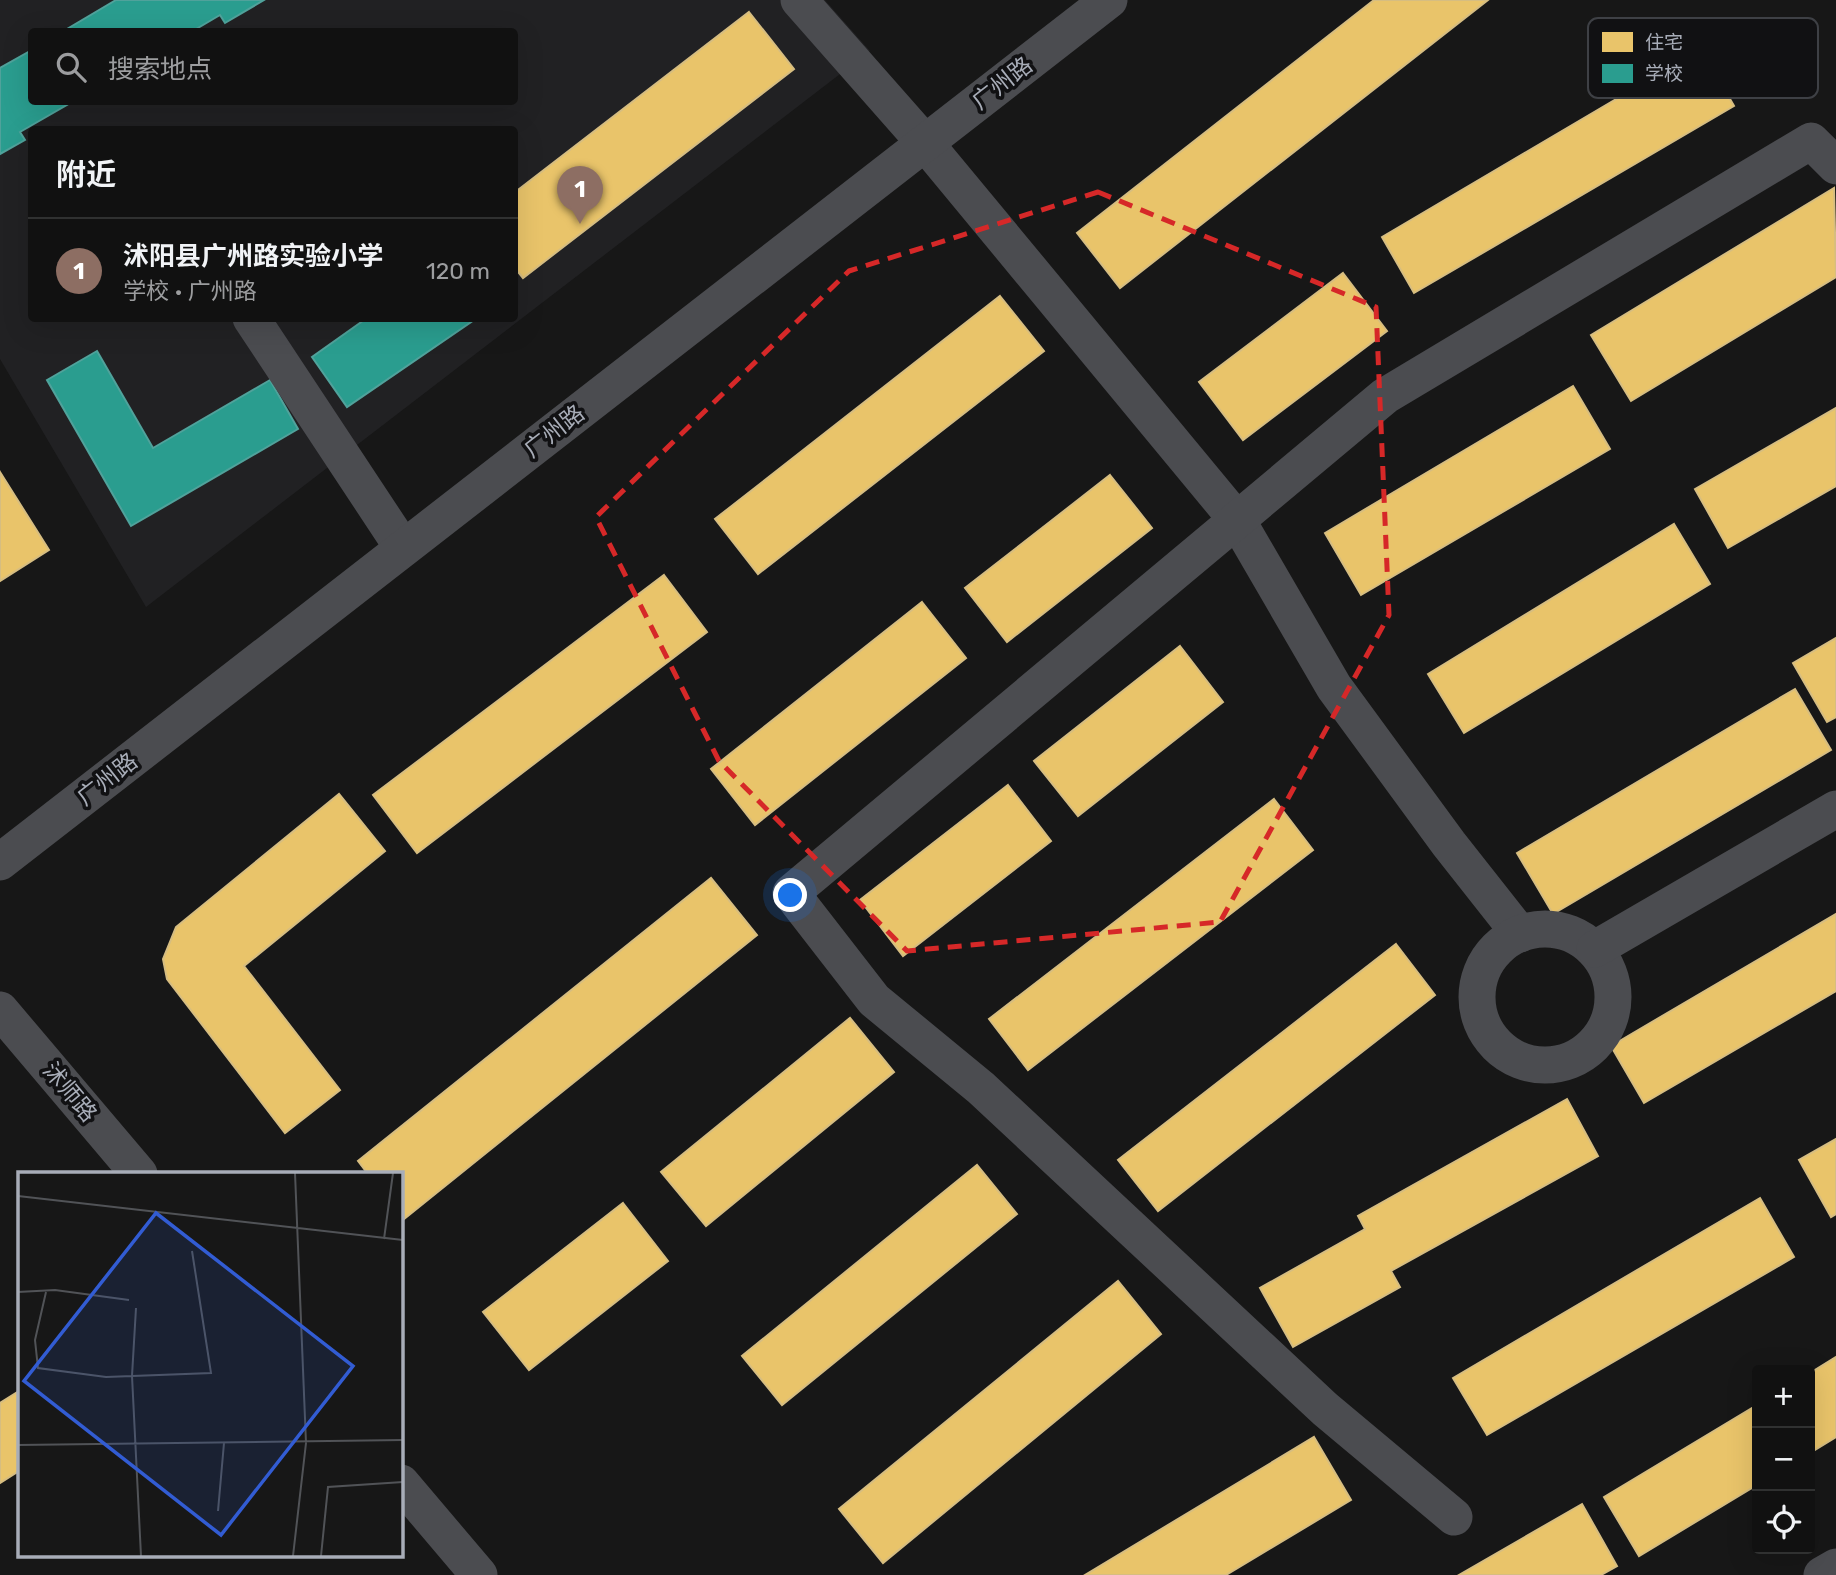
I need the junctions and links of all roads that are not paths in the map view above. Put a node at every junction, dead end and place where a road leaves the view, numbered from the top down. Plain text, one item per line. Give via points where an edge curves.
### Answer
1 (799, 0) edge
2 (1109, 0) edge
3 (925, 143) junction
4 (1836, 166) edge
5 (254, 322) edge
6 (1237, 520) junction
7 (403, 548) junction
8 (1836, 808) edge
9 (0, 862) edge
10 (1520, 934) junction
11 (1595, 949) junction
12 (0, 1010) edge
13 (137, 1172) edge
14 (402, 1484) edge
15 (1454, 1517) dead end
16 (1836, 1567) edge
17 (479, 1575) edge
18 (1822, 1575) edge

1 - 3 street
2 - 3 street, 广州路
3 - 6 street
3 - 7 street, 广州路
4 - 6 street via 1811,141 1385,396
5 - 7 street
6 - 10 street via 1334,687
6 - 15 street via 791,893 874,1000 981,1088 1325,1409
7 - 9 street, 广州路
8 - 11 street
10 - 11 street via 1560,929
10 - 11 street via 1500,946 1485,964 1478,986 1478,1009 1485,1031 1519,1061 1565,1062 1586,1052 1602,1035 1614,991 1608,969
12 - 13 street, 沭师路
14 - 17 street
16 - 18 street

